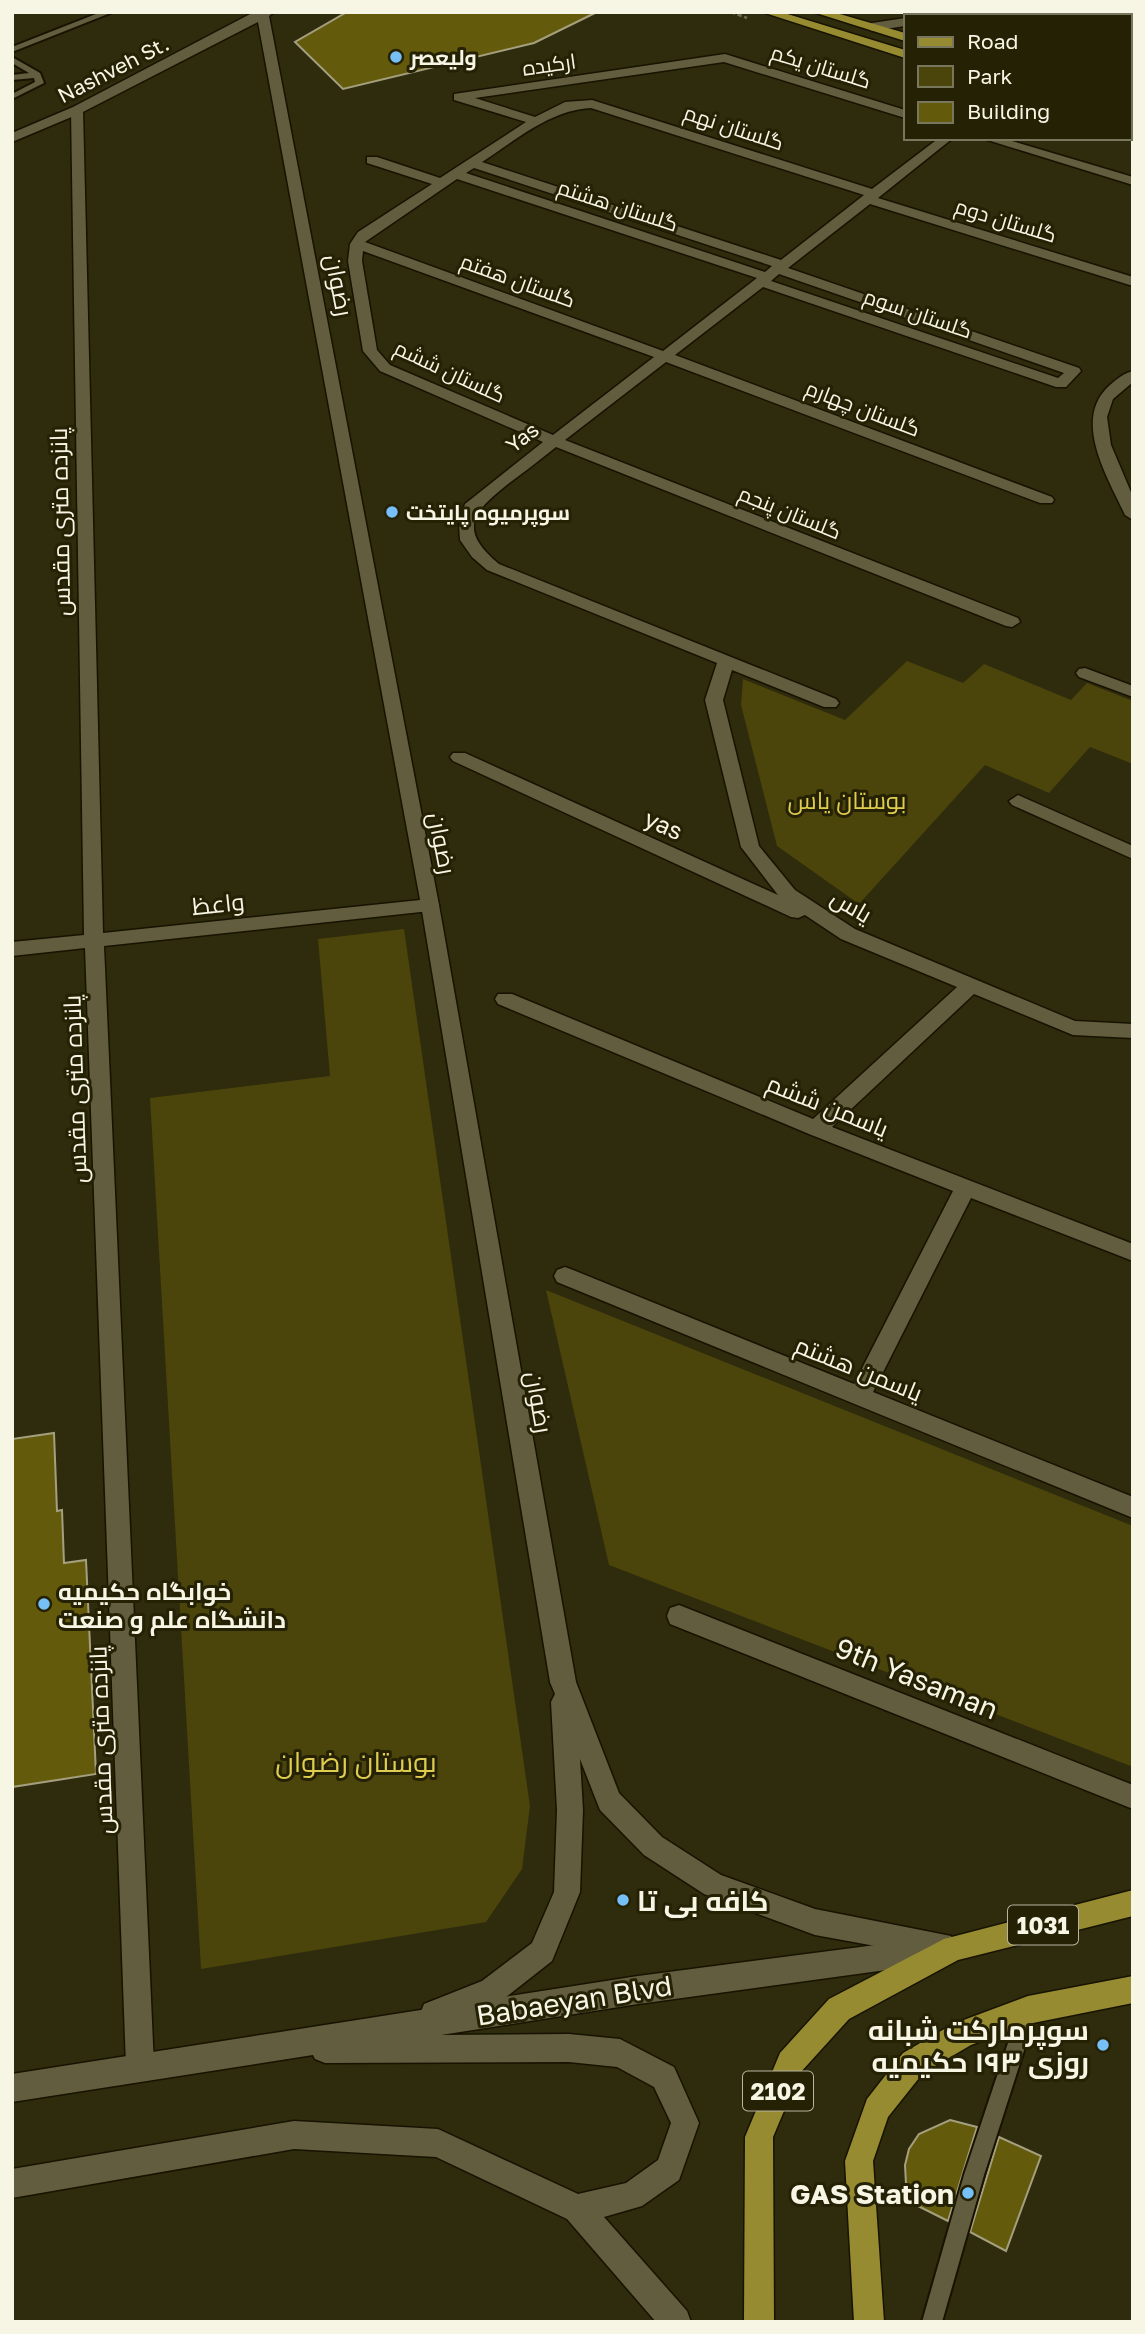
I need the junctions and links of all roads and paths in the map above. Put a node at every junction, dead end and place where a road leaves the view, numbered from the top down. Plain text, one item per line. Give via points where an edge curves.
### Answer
1 (109, 12) edge
2 (768, 12) edge
3 (819, 12) edge
4 (259, 13) edge
5 (904, 22) edge
6 (872, 27) junction
7 (904, 37) edge
8 (12, 50) edge
9 (904, 54) edge
10 (725, 58) joint
11 (12, 59) edge
12 (37, 75) junction
13 (12, 78) edge
14 (12, 97) edge
15 (71, 106) junction
16 (904, 114) edge
17 (536, 121) junction
18 (12, 126) edge
19 (12, 138) edge
20 (944, 140) edge
21 (994, 140) edge
22 (372, 160) dead end
23 (472, 163) junction
24 (456, 174) junction
25 (1133, 181) edge
26 (442, 183) junction
27 (871, 196) junction
28 (357, 244) junction
29 (772, 273) junction
30 (1133, 282) edge
31 (664, 356) junction
32 (1133, 375) edge
33 (553, 441) junction
34 (1046, 500) dead end
35 (1133, 514) edge
36 (1012, 622) dead end
37 (726, 661) junction
38 (1085, 673) dead end
39 (1133, 692) edge
40 (830, 703) dead end
41 (459, 757) dead end
42 (1018, 801) dead end
43 (1133, 853) edge
44 (430, 905) junction
45 (848, 934) junction
46 (94, 941) junction
47 (12, 949) edge
48 (971, 986) junction
49 (505, 999) dead end
50 (1133, 1031) edge
51 (816, 1129) junction
52 (965, 1189) junction
53 (1133, 1253) edge
54 (565, 1276) dead end
55 (859, 1396) junction
56 (1133, 1508) edge
57 (679, 1616) dead end
58 (563, 1682) junction
59 (1133, 1797) edge
60 (1133, 1903) edge
61 (954, 1948) junction
62 (1133, 1989) edge
63 (1028, 2010) junction
64 (406, 2025) junction
65 (254, 2049) junction
66 (140, 2066) junction
67 (12, 2088) edge
68 (12, 2184) edge
69 (577, 2208) junction
70 (676, 2322) edge
71 (759, 2322) edge
72 (869, 2322) edge
73 (932, 2322) edge

1 - 8 lane
2 - 9 main road
3 - 6 main road
4 - 15 street, Nashveh St.
4 - 15 street, Nashveh St.
4 - 44 street, رضوان
5 - 6 street
6 - 7 main road
10 - 16 street, گلستان یکم
10 - 17 street, ارکیده via 458,97
11 - 12 lane
12 - 13 lane
12 - 14 lane via 40,83
15 - 18 street, Nashveh St.
15 - 19 street, Nashveh St.
15 - 46 street, پانزده متری مقدس
17 - 23 street
17 - 27 street, گلستان نهم via 569,105 592,104
20 - 27 street, Yas
21 - 25 street
22 - 26 street
23 - 24 street
23 - 29 street, گلستان هشتم
24 - 26 street
24 - 29 street, گلستان هشتم
26 - 28 street via 363,235
27 - 29 street, Yas
27 - 30 street, گلستان دوم
28 - 31 street, گلستان هفتم
28 - 33 street, گلستان ششم via 355,261 370,351 385,368
29 - 29 street, گلستان سوم via 1061,384 1074,370
29 - 31 street, Yas
31 - 33 street, Yas
31 - 34 street, گلستان چهارم
32 - 35 street via 1116,386 1101,406 1101,438
33 - 36 street, گلستان پنجم
33 - 37 street, Yas via 473,504 466,520 466,537 476,553 493,567
37 - 40 street, Yas
37 - 45 street, یاس via 714,700 750,847 788,895
38 - 39 street
41 - 45 street, yas
42 - 43 street
44 - 46 street, واعظ
44 - 58 street, رضوان
45 - 48 street, یاس
46 - 47 street, واعظ
46 - 66 street, پانزده متری مقدس
48 - 50 street, یاس via 1073,1028
48 - 51 street
49 - 51 street, یاسمن ششم
51 - 52 street, یاسمن ششم
52 - 53 street, یاسمن ششم
52 - 55 street
54 - 55 street, یاسمن هشتم
55 - 56 street, یاسمن هشتم
57 - 59 street, 9th Yasaman
58 - 61 street via 609,1801 653,1846 713,1885 815,1922
58 - 64 street via 570,1810 567,1892 542,1952 491,1991
60 - 61 main road, Babaeyan Blvd / 1031
61 - 64 street, Babaeyan Blvd / 1031
61 - 71 main road, 2102 via 839,2008 790,2063 759,2137
62 - 63 main road
63 - 72 main road via 963,2034 914,2063 877,2109 859,2161
63 - 73 lane
64 - 65 street, Babaeyan Blvd
65 - 66 street, Babaeyan Blvd
65 - 69 street via 620,2053 664,2077 685,2123 669,2170 632,2196
66 - 67 street, Babaeyan Blvd
68 - 69 street via 293,2135 438,2143
69 - 70 street

